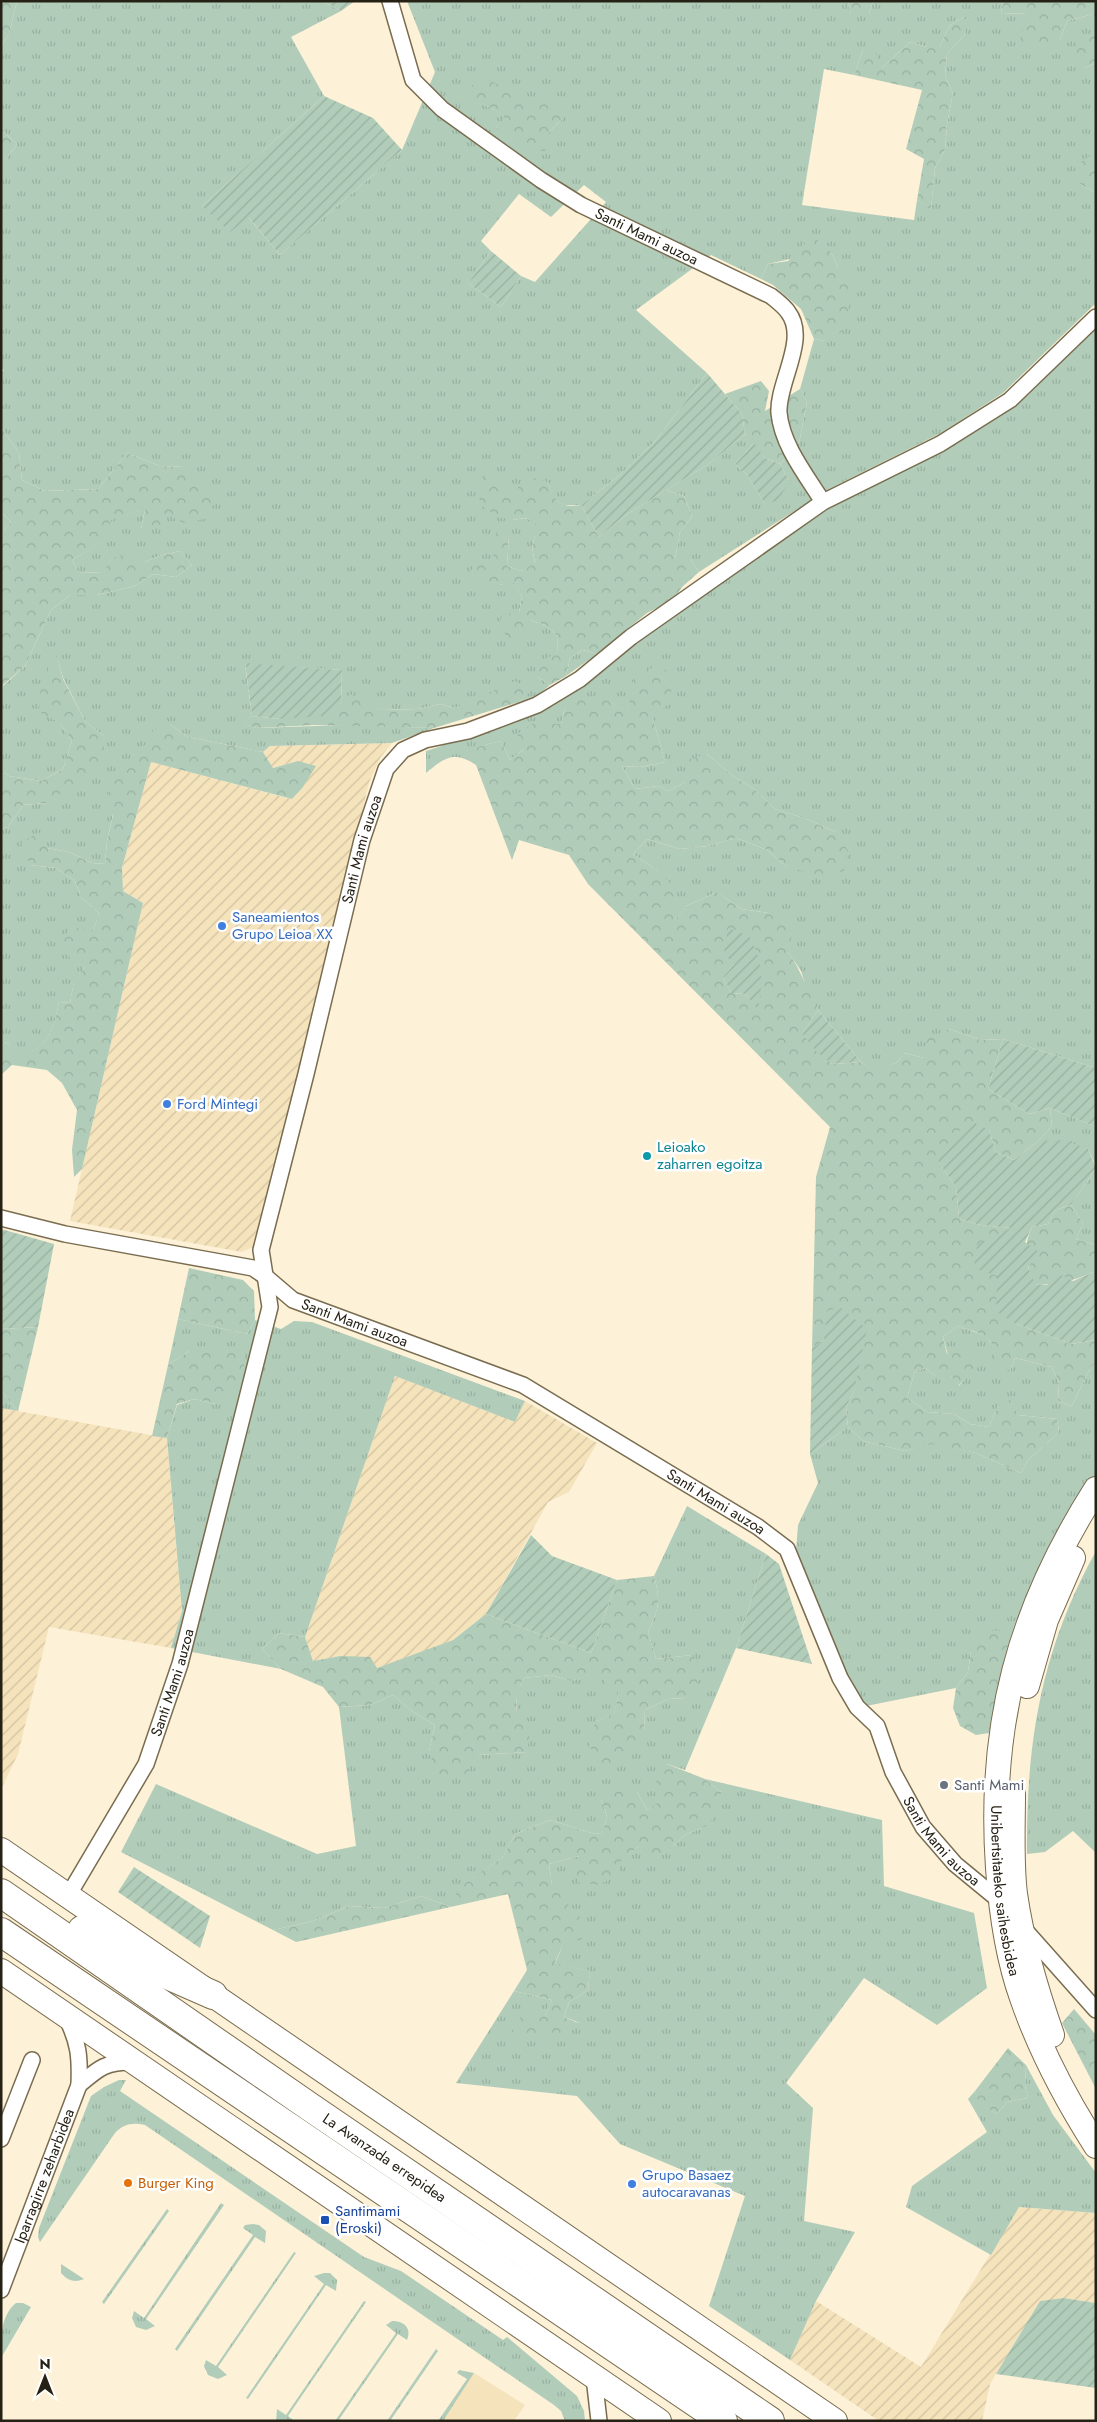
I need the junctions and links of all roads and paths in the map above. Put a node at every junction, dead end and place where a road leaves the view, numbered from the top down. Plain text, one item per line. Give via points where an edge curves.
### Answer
1 (390, 1) edge
2 (1096, 317) edge
3 (823, 502) junction
4 (1, 1218) edge
5 (266, 1276) junction
6 (1096, 1489) edge
7 (1096, 1517) edge
8 (1, 1850) edge
9 (1, 1892) edge
10 (68, 1896) junction
11 (1000, 1901) junction
12 (1021, 1926) junction
13 (1, 1932) edge
14 (1, 1942) edge
15 (52, 1967) junction
16 (1, 1970) edge
17 (212, 1995) junction
18 (1096, 2010) edge
19 (63, 2012) junction
20 (32, 2060) dead end
21 (136, 2062) junction
22 (78, 2085) junction
23 (1096, 2116) edge
24 (1, 2140) edge
25 (1096, 2146) edge
26 (6, 2265) edge
27 (1, 2290) edge
28 (594, 2377) junction
29 (599, 2421) edge
30 (660, 2421) edge
31 (723, 2421) edge
32 (770, 2421) edge
33 (835, 2421) edge

1 - 3 street, Santi Mami auzoa via 413,80 442,109 581,205 771,296 789,313 795,344 779,412 788,445
2 - 3 street via 1010,400 940,444
3 - 5 street, Santi Mami auzoa via 631,637 580,679 544,701 468,732 425,740 404,750 386,768 362,840 261,1250
4 - 5 street, Santi Mami auzoa via 65,1234 253,1268
5 - 10 street, Santi Mami auzoa via 270,1308 180,1664 146,1764
5 - 11 street, Santi Mami auzoa via 292,1300 523,1385 758,1527 787,1549 840,1678 857,1707 877,1726 893,1772 923,1827 954,1864
6 - 11 main road, Unibertsitateko saihesbidea via 1068,1532 1044,1582 1015,1665 996,1770
7 - 12 main road, Unibertsitateko saihesbidea via 1066,1570 1046,1620 1031,1665 1018,1724 1013,1776 1013,1847 1015,1892
8 - 10 main road
9 - 17 highway via 40,1907 149,1967
9 - 32 highway, La Avanzada errepidea
10 - 17 main road
11 - 25 main road, Unibertsitateko saihesbidea via 1019,1987 1039,2044 1069,2103
12 - 18 street
12 - 23 main road, Unibertsitateko saihesbidea via 1052,2034 1078,2088
13 - 15 highway, La Avanzada errepidea
14 - 15 highway
15 - 31 highway, La Avanzada errepidea
16 - 19 main road
17 - 33 main road
19 - 21 main road
19 - 22 street via 80,2053
20 - 24 street
21 - 22 street via 102,2065
21 - 28 main road
22 - 26 street, Iparragirre zeharbidea
26 - 27 street, Iparragirre zeharbidea
28 - 29 street
28 - 30 main road

